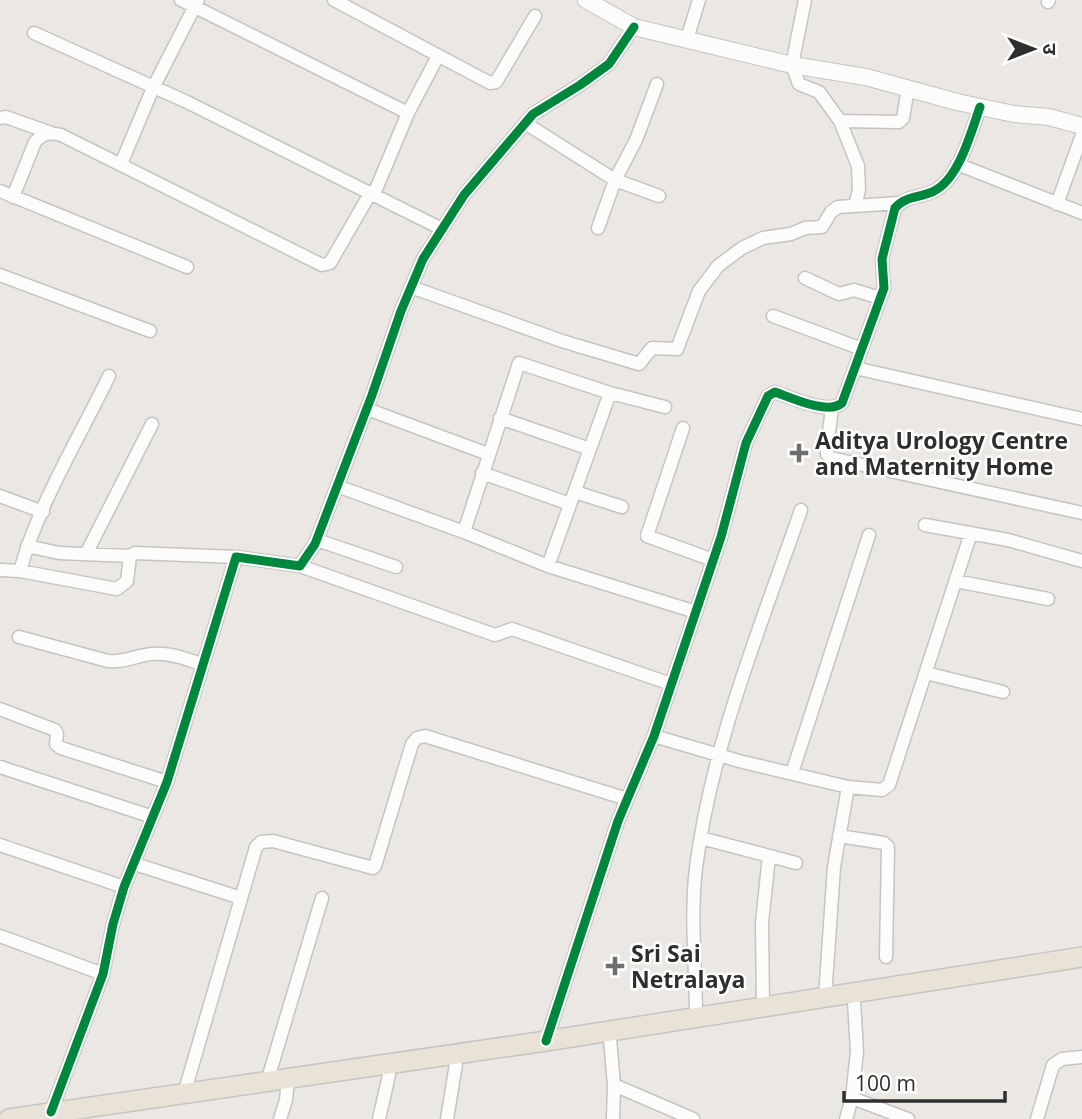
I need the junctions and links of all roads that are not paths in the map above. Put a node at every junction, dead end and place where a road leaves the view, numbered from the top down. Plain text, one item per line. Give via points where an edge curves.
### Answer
1 (181, 0) edge
2 (334, 0) edge
3 (367, 0) edge
4 (586, 0) edge
5 (699, 0) edge
6 (805, 0) edge
7 (196, 4) edge
8 (360, 14) junction
9 (535, 16) dead end
10 (634, 27) junction
11 (34, 33) dead end
12 (687, 38) junction
13 (439, 56) junction
14 (792, 65) junction
15 (657, 84) dead end
16 (153, 88) junction
17 (908, 88) junction
18 (980, 107) junction
19 (408, 113) junction
20 (0, 118) edge
21 (840, 121) junction
22 (525, 123) junction
23 (1082, 126) edge
24 (51, 133) junction
25 (1082, 135) edge
26 (121, 164) junction
27 (957, 164) junction
28 (615, 180) junction
29 (0, 191) edge
30 (373, 193) junction
31 (659, 196) dead end
32 (13, 197) junction
33 (899, 203) junction
34 (1057, 204) junction
35 (855, 206) junction
36 (1082, 213) edge
37 (598, 228) dead end
38 (442, 229) junction
39 (187, 267) dead end
40 (0, 275) edge
41 (806, 278) dead end
42 (411, 287) junction
43 (880, 298) junction
44 (773, 316) dead end
45 (150, 331) dead end
46 (862, 349) junction
47 (855, 368) junction
48 (109, 376) dead end
49 (610, 393) junction
50 (665, 407) dead end
51 (832, 408) junction
52 (367, 409) junction
53 (500, 418) junction
54 (1082, 419) edge
55 (152, 424) dead end
56 (683, 428) dead end
57 (590, 449) junction
58 (488, 454) junction
59 (482, 473) junction
60 (337, 486) junction
61 (0, 496) edge
62 (573, 498) junction
63 (622, 507) dead end
64 (801, 510) dead end
65 (43, 512) junction
66 (1082, 513) edge
67 (925, 525) dead end
68 (464, 532) junction
69 (971, 533) junction
70 (869, 535) dead end
71 (317, 540) junction
72 (27, 546) junction
73 (86, 554) junction
74 (131, 556) junction
75 (236, 557) junction
76 (713, 560) junction
77 (1082, 561) edge
78 (300, 566) junction
79 (548, 566) junction
80 (397, 567) dead end
81 (0, 570) edge
82 (20, 571) junction
83 (956, 581) junction
84 (1048, 599) dead end
85 (695, 612) junction
86 (19, 637) dead end
87 (201, 664) junction
88 (926, 673) junction
89 (671, 684) junction
90 (1003, 692) dead end
91 (0, 709) edge
92 (653, 736) junction
93 (719, 755) junction
94 (0, 768) edge
95 (792, 773) junction
96 (167, 782) junction
97 (848, 786) junction
98 (627, 799) junction
99 (153, 817) junction
100 (839, 836) junction
101 (701, 838) junction
102 (0, 845) edge
103 (769, 856) junction
104 (796, 863) dead end
105 (135, 864) junction
106 (124, 887) junction
107 (241, 898) junction
108 (322, 898) dead end
109 (0, 936) edge
110 (886, 957) dead end
111 (1082, 957) edge
112 (1082, 967) edge
113 (103, 974) junction
114 (825, 997) junction
115 (854, 1002) junction
116 (763, 1007) junction
117 (696, 1017) junction
118 (610, 1039) junction
119 (546, 1041) junction
120 (1082, 1057) edge
121 (456, 1064) junction
122 (389, 1075) junction
123 (267, 1082) junction
124 (614, 1085) junction
125 (287, 1086) junction
126 (184, 1094) junction
127 (852, 1098) junction
128 (51, 1112) junction
129 (9, 1119) edge
130 (96, 1119) edge
131 (281, 1119) edge
132 (379, 1119) edge
133 (447, 1119) edge
134 (613, 1119) edge
135 (693, 1119) edge
136 (846, 1119) edge
137 (908, 1119) edge
138 (1037, 1119) edge

1 - 7 street
2 - 8 street
3 - 8 street
4 - 10 street
5 - 12 street
6 - 14 street
7 - 16 street
7 - 19 street
8 - 13 street
9 - 13 street via 496,82 485,81
10 - 12 street
10 - 22 street via 609,64
11 - 16 street
12 - 14 street
13 - 19 street
14 - 17 street
14 - 21 street via 799,84 819,92
15 - 28 street
16 - 26 street
16 - 30 street
17 - 18 street
17 - 21 street via 899,122
18 - 23 street
18 - 27 street
19 - 30 street
20 - 24 street
21 - 35 street via 858,166
22 - 28 street
22 - 38 street via 464,195
24 - 26 street
24 - 32 street via 35,142
25 - 34 street
26 - 30 street via 322,265 330,263
27 - 33 street via 953,175 933,192
27 - 34 street
28 - 31 street
28 - 37 street
29 - 32 street
30 - 38 street
32 - 39 street
33 - 35 street
33 - 43 street via 891,217 882,258
34 - 36 street
35 - 42 street via 835,209 822,227 768,236 742,248 718,266 699,291 677,349 652,348 639,364
38 - 42 street
40 - 45 street
41 - 43 street via 839,294 854,290
42 - 52 street
43 - 46 street
44 - 46 street
46 - 47 street
47 - 51 street via 842,403
47 - 54 street
48 - 65 street
49 - 50 street
49 - 53 street via 519,363
49 - 57 street
51 - 66 street via 827,448 831,458
51 - 76 street via 775,392 768,396 746,443
52 - 58 street
52 - 60 street
53 - 57 street
53 - 58 street
55 - 73 street
56 - 76 street via 647,536
57 - 62 street
58 - 59 street
59 - 62 street
59 - 68 street
60 - 68 street
60 - 71 street
61 - 65 street
62 - 63 street
62 - 79 street
64 - 93 street
65 - 72 street
67 - 69 street
68 - 79 street
69 - 77 street
69 - 83 street
70 - 95 street
71 - 78 street
71 - 80 street
72 - 73 street
72 - 82 street
73 - 74 street
74 - 75 street via 142,552
74 - 82 street via 127,580 117,590
75 - 78 street
75 - 87 street
76 - 85 street
78 - 89 street via 495,635 512,629
79 - 85 street
81 - 82 street
83 - 84 street
83 - 88 street
85 - 89 street
86 - 87 street via 108,661 161,653
87 - 96 street
88 - 90 street
88 - 97 street via 889,785 876,791
89 - 92 street
91 - 96 street via 55,730 61,748
92 - 93 street
92 - 98 street
93 - 95 street
93 - 101 street
94 - 99 street
95 - 97 street
96 - 99 street
97 - 100 street
98 - 107 street via 433,737 417,738 375,866 369,869 265,840 257,847
98 - 119 street
99 - 105 street
100 - 110 street via 888,846
100 - 114 street
101 - 103 street
101 - 117 street via 692,919
102 - 106 street
103 - 104 street
103 - 116 street via 762,922
105 - 106 street
105 - 107 street
106 - 113 street
107 - 126 street
108 - 123 street
109 - 113 street
111 - 114 main road
112 - 115 main road
113 - 128 street
114 - 116 main road
115 - 118 main road
115 - 127 street via 857,1051
116 - 117 main road
117 - 119 main road
118 - 121 main road
118 - 124 street
119 - 125 main road
120 - 138 street via 1052,1065
121 - 122 main road
121 - 133 street
122 - 125 main road
122 - 132 street
123 - 125 main road
123 - 126 main road
124 - 134 street
124 - 135 street
125 - 130 main road
125 - 131 street
126 - 128 main road
127 - 136 street
127 - 137 street
128 - 129 main road

